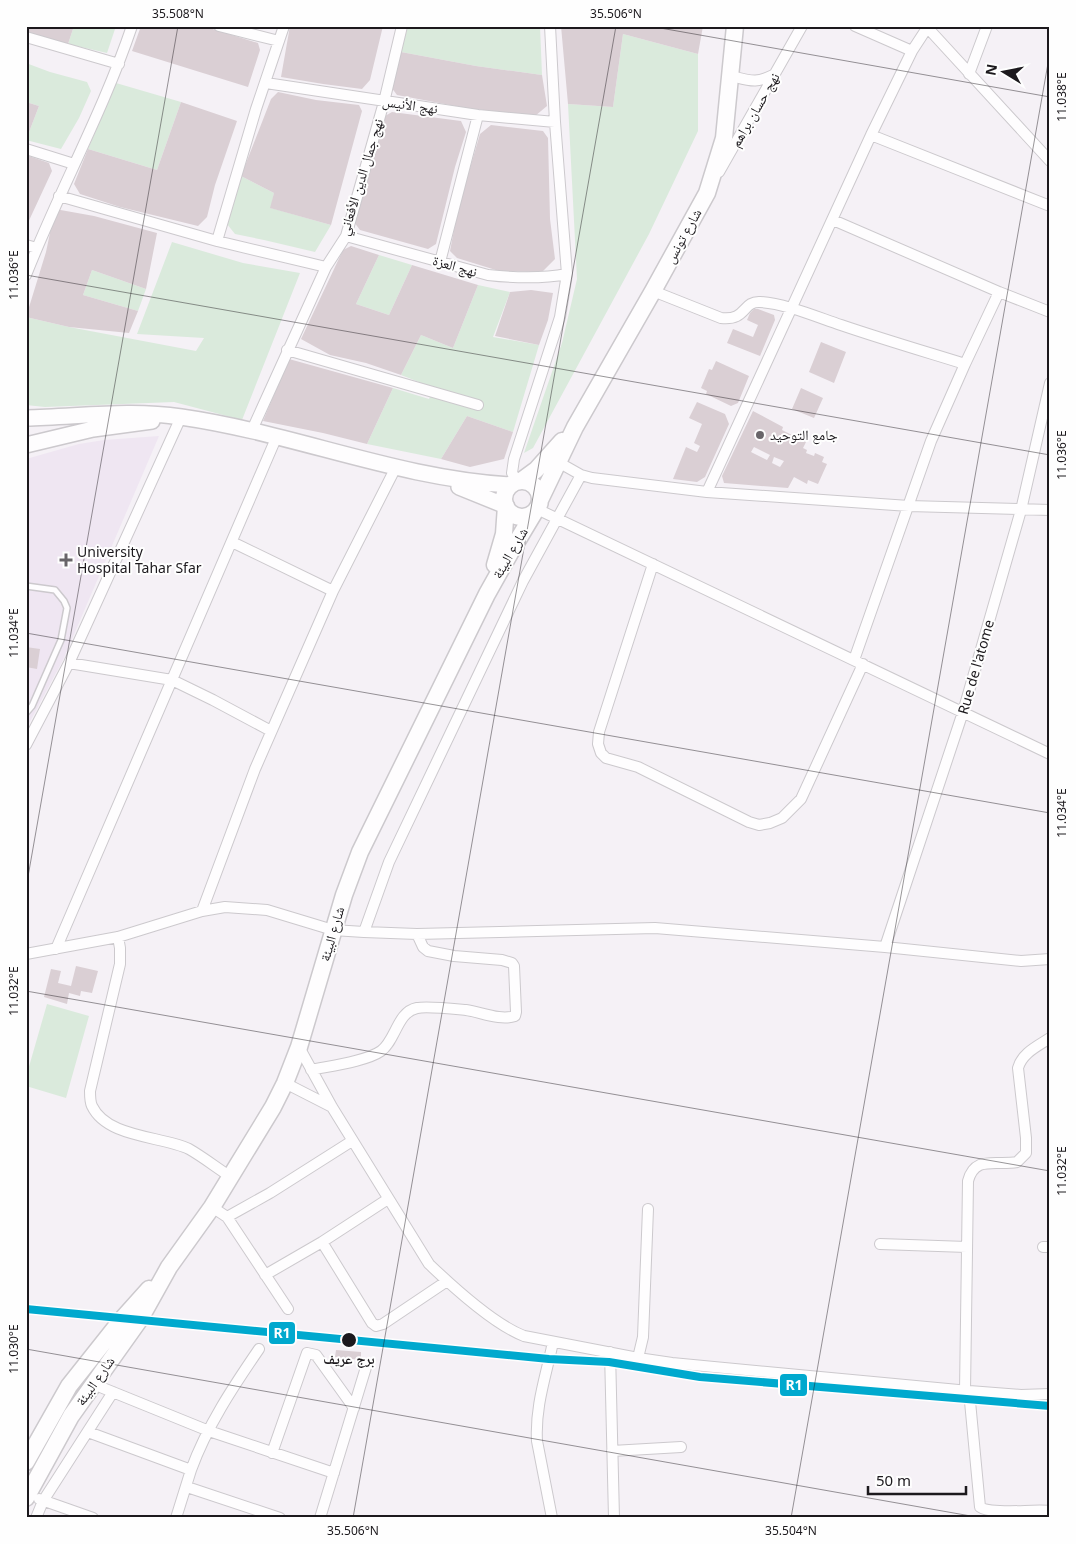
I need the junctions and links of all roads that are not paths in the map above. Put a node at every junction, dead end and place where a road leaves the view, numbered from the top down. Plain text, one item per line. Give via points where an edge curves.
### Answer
1 (132, 26) edge
2 (219, 26) edge
3 (284, 26) edge
4 (402, 26) edge
5 (550, 26) edge
6 (735, 26) edge
7 (802, 26) edge
8 (855, 26) edge
9 (986, 26) edge
10 (927, 27) edge
11 (26, 37) edge
12 (279, 41) junction
13 (912, 51) junction
14 (119, 64) junction
15 (776, 73) junction
16 (969, 74) junction
17 (731, 76) junction
18 (266, 83) junction
19 (384, 102) junction
20 (478, 115) junction
21 (555, 122) junction
22 (872, 135) junction
23 (26, 149) edge
24 (1049, 157) edge
25 (74, 164) junction
26 (707, 193) junction
27 (59, 196) junction
28 (1050, 206) edge
29 (833, 220) junction
30 (346, 236) junction
31 (217, 241) junction
32 (26, 245) edge
33 (37, 248) junction
34 (440, 262) junction
35 (326, 267) junction
36 (567, 274) junction
37 (26, 275) edge
38 (653, 291) junction
39 (999, 292) junction
40 (792, 309) junction
41 (1050, 312) edge
42 (288, 350) junction
43 (965, 364) junction
44 (1050, 384) edge
45 (478, 405) dead end
46 (181, 417) junction
47 (26, 418) edge
48 (575, 427) junction
49 (252, 430) junction
50 (277, 436) junction
51 (26, 445) edge
52 (558, 462) junction
53 (396, 467) junction
54 (581, 474) junction
55 (430, 475) junction
56 (517, 483) junction
57 (707, 492) junction
58 (506, 506) junction
59 (909, 506) junction
60 (537, 507) junction
61 (1021, 510) junction
62 (1050, 510) edge
63 (558, 519) junction
64 (232, 542) junction
65 (653, 564) junction
66 (26, 586) edge
67 (333, 591) junction
68 (487, 594) junction
69 (858, 662) junction
70 (69, 663) junction
71 (172, 680) junction
72 (963, 712) junction
73 (26, 713) edge
74 (271, 731) junction
75 (26, 745) edge
76 (1050, 754) edge
77 (202, 912) junction
78 (333, 930) junction
79 (364, 932) junction
80 (417, 934) junction
81 (118, 937) junction
82 (885, 946) junction
83 (56, 949) junction
84 (26, 954) edge
85 (1050, 959) edge
86 (1050, 1038) edge
87 (299, 1047) junction
88 (312, 1070) junction
89 (285, 1083) junction
90 (332, 1107) junction
91 (352, 1141) junction
92 (231, 1177) junction
93 (388, 1199) junction
94 (212, 1207) junction
95 (648, 1209) dead end
96 (227, 1217) junction
97 (322, 1242) junction
98 (880, 1244) dead end
99 (967, 1247) junction
100 (169, 1267) junction
101 (265, 1275) junction
102 (447, 1281) junction
103 (288, 1309) dead end
104 (553, 1342) junction
105 (259, 1349) dead end
106 (610, 1352) junction
107 (638, 1358) junction
108 (367, 1364) dead end
109 (93, 1384) junction
110 (967, 1391) junction
111 (113, 1392) junction
112 (1050, 1394) edge
113 (354, 1408) junction
114 (209, 1431) junction
115 (88, 1432) junction
116 (681, 1447) dead end
117 (612, 1451) junction
118 (272, 1452) junction
119 (26, 1462) edge
120 (191, 1470) junction
121 (334, 1473) junction
122 (187, 1487) junction
123 (31, 1497) edge
124 (1050, 1512) edge
125 (79, 1515) edge
126 (36, 1518) edge
127 (93, 1518) edge
128 (176, 1518) edge
129 (280, 1518) edge
130 (320, 1518) edge
131 (552, 1518) edge
132 (614, 1518) edge

1 - 14 street
2 - 12 street
3 - 12 street
4 - 19 street, نهج جمال الدين الأفعاني
5 - 21 street
6 - 17 main road, شارع تونس
7 - 15 street, نهج حسان براهم
8 - 13 street
9 - 16 street
10 - 13 street
10 - 16 street
11 - 14 street
12 - 18 street
13 - 22 street
14 - 25 street
15 - 17 street via 761,81
15 - 26 street, نهج حسان براهم
16 - 24 street
17 - 26 main road, شارع تونس via 724,138
18 - 19 street, نهج الأنيس
18 - 31 street
19 - 20 street, نهج الأنيس
19 - 30 street, نهج جمال الدين الأفعاني
20 - 21 street, نهج الأنيس
20 - 34 street
21 - 36 street
22 - 28 street
22 - 29 street
23 - 25 street
25 - 27 street
26 - 38 main road, شارع تونس
27 - 31 street
27 - 33 street
29 - 39 street
29 - 40 street
30 - 34 street, نهج العزة
30 - 35 street, نهج جمال الدين الأفعاني
31 - 35 street
32 - 33 street
33 - 37 street
34 - 36 street, نهج العزة via 511,278 548,278
35 - 42 street, نهج جمال الدين الأفعاني
36 - 56 street via 560,317 514,459 512,473
38 - 40 street via 721,318 738,317 754,302
38 - 48 main road, شارع تونس
39 - 41 street
39 - 43 street
40 - 43 street
40 - 57 street
42 - 45 street
42 - 49 street, نهج جمال الدين الأفعاني
43 - 59 street via 931,441
44 - 61 street, Rue de l'atome
46 - 47 street via 137,412
46 - 49 street
46 - 51 street via 93,429
46 - 70 street
48 - 52 main road, شارع تونس
48 - 56 main road, شارع تونس via 536,470
49 - 50 street
50 - 53 street
50 - 64 street
52 - 54 street
52 - 60 main road, شارع تونس
53 - 55 street
53 - 67 street
54 - 57 street
54 - 63 street
55 - 56 street via 482,484
55 - 58 street
56 - 58 main road via 505,495
56 - 60 main road via 533,485 540,494
57 - 59 street
58 - 60 main road via 518,517 530,516
58 - 68 main road, شارع البيئة via 504,534
59 - 61 street
59 - 69 street
60 - 63 street
60 - 68 main road, شارع البيئة
61 - 62 street
61 - 72 street, Rue de l'atome
63 - 65 street
63 - 79 street via 523,580 389,862
64 - 67 street
64 - 71 street
65 - 69 street
65 - 69 street via 599,732 598,744 606,758 638,767 749,822 759,825 770,823 782,818 801,799
66 - 73 lane via 55,590 67,608 62,640
67 - 74 street
68 - 78 main road, شارع البيئة via 360,852
69 - 72 street
70 - 71 street
70 - 75 street
71 - 74 street
71 - 83 street
72 - 76 street
72 - 82 street, Rue de l'atome
74 - 77 street
77 - 78 street via 225,907 254,908
77 - 81 street
78 - 79 street
78 - 87 main road, شارع البيئة
79 - 80 street
80 - 82 street via 655,928
80 - 88 street via 428,951 512,963 515,1016 503,1018 466,1010 417,1008 407,1013 390,1042 372,1056
81 - 83 street
81 - 92 street via 120,964 90,1091 92,1105 100,1117 115,1126 144,1138 189,1149
82 - 85 street via 1021,961
83 - 84 street
86 - 99 street via 1024,1056 1018,1068 1026,1153 1017,1162 980,1164 971,1171
87 - 88 street
87 - 89 main road, شارع البيئة
88 - 90 street
89 - 90 street
89 - 92 main road, شارع البيئة
90 - 91 street
91 - 93 street
91 - 96 street
92 - 94 main road, شارع البيئة
93 - 97 street
93 - 102 street via 429,1264
94 - 96 street
94 - 100 main road, شارع البيئة
95 - 107 street via 643,1337
96 - 101 street
97 - 101 street
97 - 102 street via 376,1326
98 - 99 street
99 - 110 street
100 - 109 main road, شارع البيئة via 140,1319
100 - 119 main road, شارع البيئة via 69,1386
101 - 103 street
102 - 104 street via 510,1331
104 - 106 street
104 - 131 street via 536,1428
105 - 114 street via 227,1396
106 - 107 street
106 - 117 street
107 - 110 street
108 - 113 street
109 - 111 street
109 - 123 main road, شارع البيئة via 71,1416
110 - 112 street
110 - 124 street via 981,1509
111 - 114 street
111 - 115 street
113 - 118 street via 316,1355 307,1353
113 - 121 street
114 - 118 street
114 - 120 street
115 - 120 street
115 - 123 street
116 - 117 street
117 - 132 street
118 - 121 street
120 - 122 street
121 - 130 street
122 - 128 street
122 - 129 street
123 - 125 street
123 - 126 street
125 - 127 street

